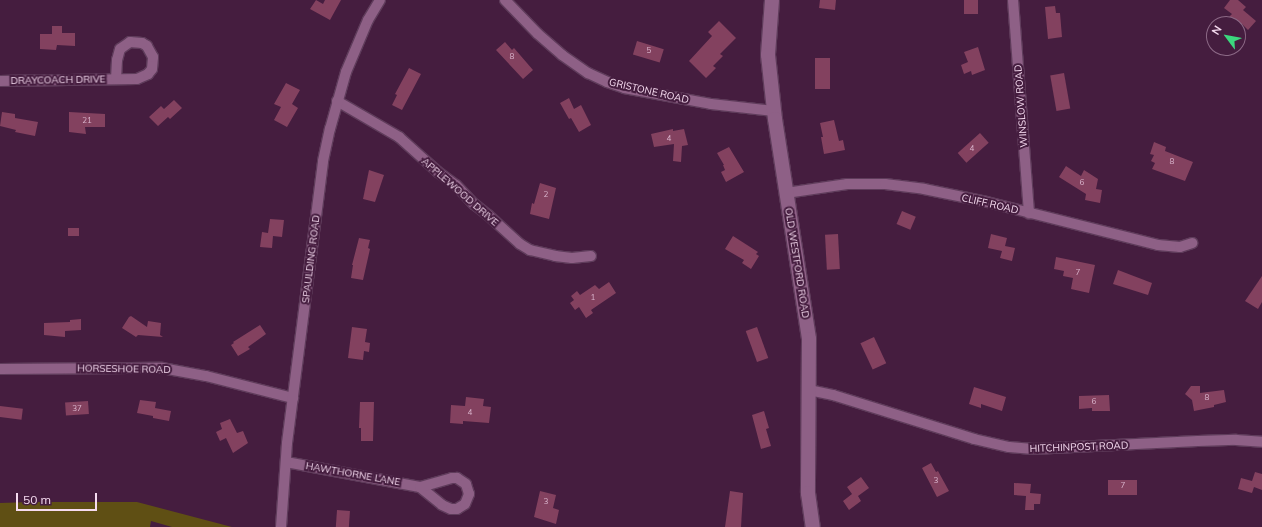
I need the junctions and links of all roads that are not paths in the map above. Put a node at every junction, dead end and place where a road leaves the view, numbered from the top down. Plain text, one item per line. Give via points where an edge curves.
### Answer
1 (380, 0) edge
2 (504, 0) edge
3 (772, 0) edge
4 (1013, 0) edge
5 (116, 79) dead end
6 (0, 81) edge
7 (338, 101) junction
8 (774, 110) junction
9 (786, 193) junction
10 (1029, 213) junction
11 (1192, 243) dead end
12 (591, 256) dead end
13 (0, 369) edge
14 (809, 390) junction
15 (293, 398) junction
16 (1262, 442) edge
17 (286, 462) junction
18 (420, 486) dead end
19 (281, 527) edge
20 (813, 527) edge

1 - 7 street, SPAULDING ROAD via 368,20 346,72
2 - 8 street, GRISTONE ROAD via 562,55 588,73 607,82 624,88 711,104
3 - 8 main road, OLD WESTFORD ROAD via 768,55
4 - 10 street, WINSLOW ROAD
5 - 6 street, DRAYCOACH DRIVE
7 - 12 street, APPLEWOOD DRIVE via 399,137 520,244 530,250 555,256
7 - 15 street, SPAULDING ROAD via 323,161
8 - 9 main road, OLD WESTFORD ROAD
9 - 10 street, CLIFF ROAD via 847,184 885,184 924,189
9 - 14 main road, OLD WESTFORD ROAD via 808,339
10 - 11 street, CLIFF ROAD via 1158,245 1180,247
13 - 15 street, HORSESHOE ROAD via 162,368 206,376
14 - 16 street, HITCHINPOST ROAD via 834,395 1009,447 1033,449 1236,440
14 - 20 main road, OLD WESTFORD ROAD via 808,493
15 - 17 street, SPAULDING ROAD
17 - 18 street, HAWTHORNE LANE
17 - 19 street, SPAULDING ROAD

